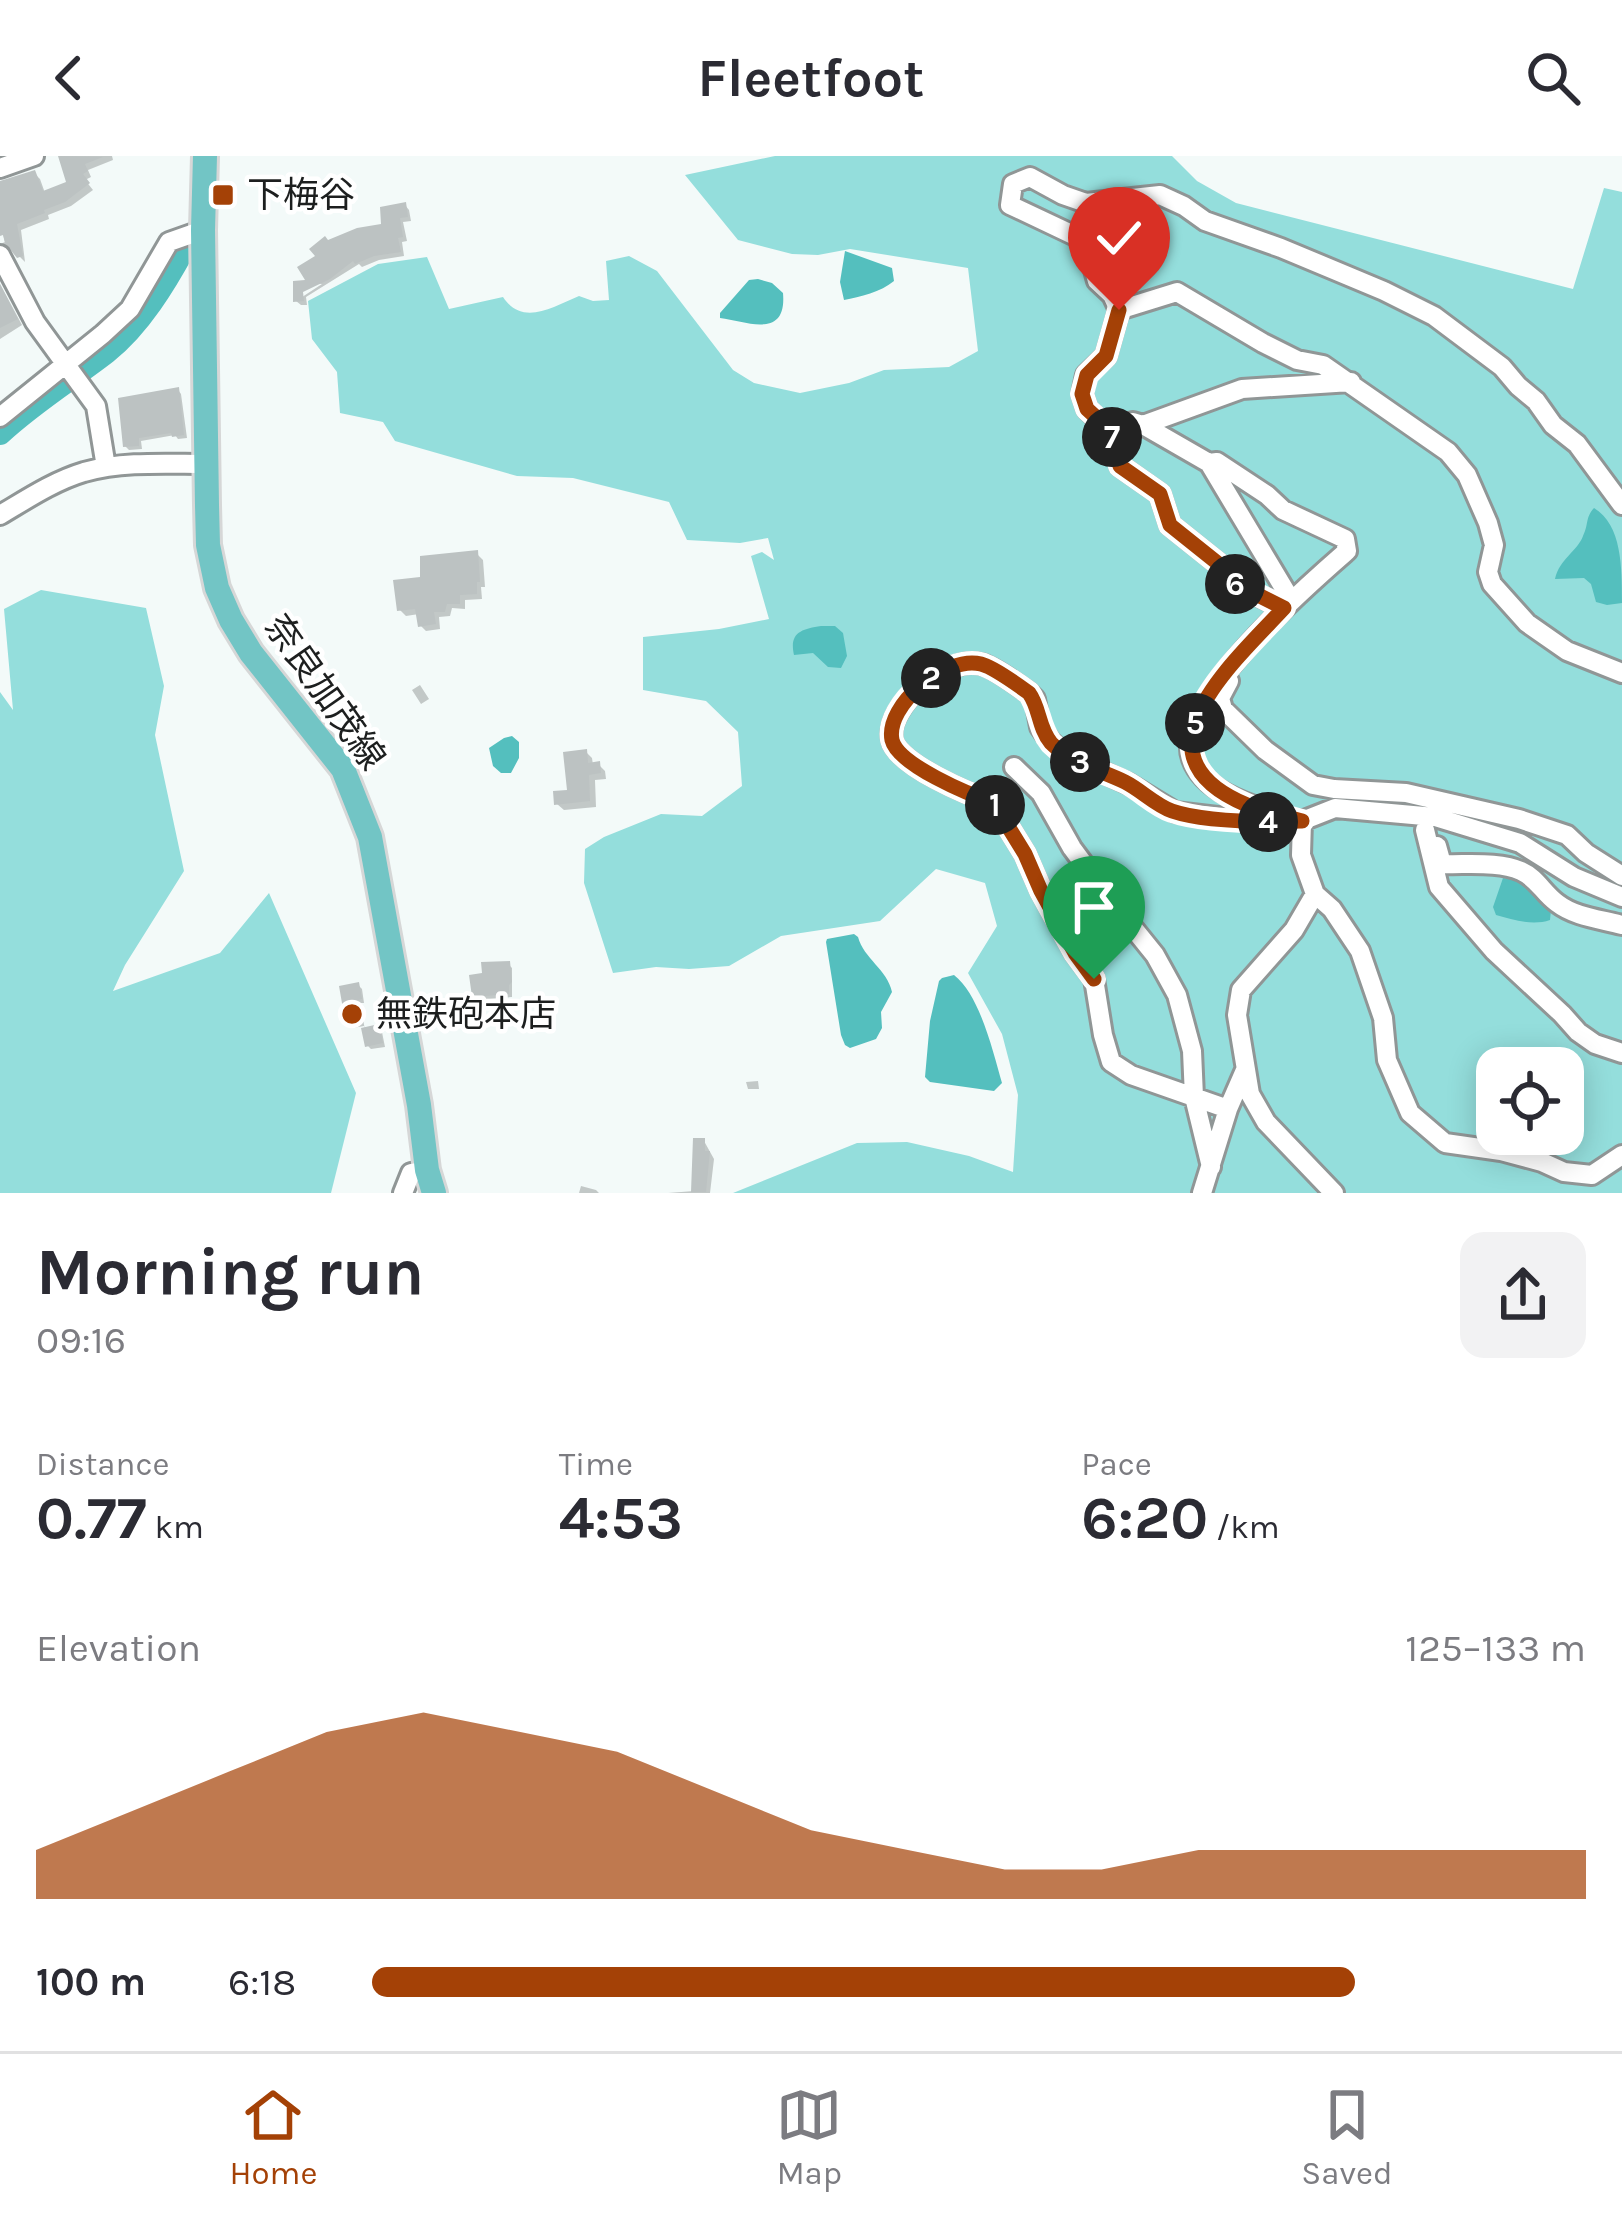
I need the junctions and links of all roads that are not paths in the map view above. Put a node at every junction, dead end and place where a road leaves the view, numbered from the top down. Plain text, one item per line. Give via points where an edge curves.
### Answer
1 (34, 156) edge
2 (205, 156) edge
3 (0, 168) edge
4 (203, 230) junction
5 (0, 255) edge
6 (1119, 310) junction
7 (71, 372) junction
8 (1351, 382) junction
9 (0, 417) edge
10 (1143, 425) junction
11 (1110, 430) junction
12 (1209, 463) junction
13 (206, 464) junction
14 (106, 467) junction
15 (1622, 505) edge
16 (0, 514) edge
17 (1288, 604) junction
18 (1257, 637) junction
19 (1622, 674) edge
20 (1014, 767) dead end
21 (1302, 821) junction
22 (1622, 876) edge
23 (1315, 894) junction
24 (1622, 897) edge
25 (1622, 925) edge
26 (1622, 1053) edge
27 (1245, 1070) junction
28 (1194, 1097) junction
29 (1228, 1109) junction
30 (1622, 1155) edge
31 (1211, 1166) junction
32 (1564, 1172) junction
33 (431, 1181) edge
34 (403, 1193) edge
35 (1202, 1193) edge
36 (1334, 1193) edge
37 (1583, 1193) edge

1 - 3 street
2 - 4 main road, 奈良加茂線
4 - 7 street via 169,242 130,309
4 - 13 main road, 奈良加茂線
5 - 7 street
6 - 8 street via 1177,292
6 - 11 street via 1106,356 1082,394
6 - 15 street via 1096,281 1085,242 1010,205 1013,184 1030,177 1086,203 1160,195 1434,316 1536,401
7 - 9 street
7 - 14 street via 96,406
8 - 10 street via 1242,388
8 - 19 street via 1468,475 1495,545 1488,572 1509,604 1567,652
10 - 11 street
10 - 12 street
11 - 17 street via 1120,466 1160,494 1170,525 1230,581
12 - 17 street
12 - 17 street via 1345,539 1347,551
13 - 14 street
13 - 33 main road, 奈良加茂線 via 208,545 231,620 343,769 370,837
14 - 16 street
17 - 18 street
18 - 21 street via 1192,727 1192,762 1246,805
18 - 22 street via 1220,698 1223,709 1297,776 1519,819 1567,836
20 - 28 street via 1041,794 1177,995
21 - 23 street via 1301,855
21 - 24 street via 1335,808 1456,821 1520,843
21 - 28 street via 1225,819 1162,806 1065,755 1040,727 1029,693 983,664 949,666 929,679 892,728 901,755 993,802 1094,979 1112,1062
23 - 27 street via 1241,990
23 - 32 street via 1360,951 1410,1113 1444,1143
25 - 26 street via 1574,914 1522,871 1442,864 1425,830 1439,886 1474,930 1578,1032
27 - 29 street
27 - 36 street via 1265,1122
28 - 29 street
28 - 31 street
29 - 31 street
30 - 32 street via 1592,1175
31 - 35 street
32 - 37 street
33 - 34 street via 411,1172

